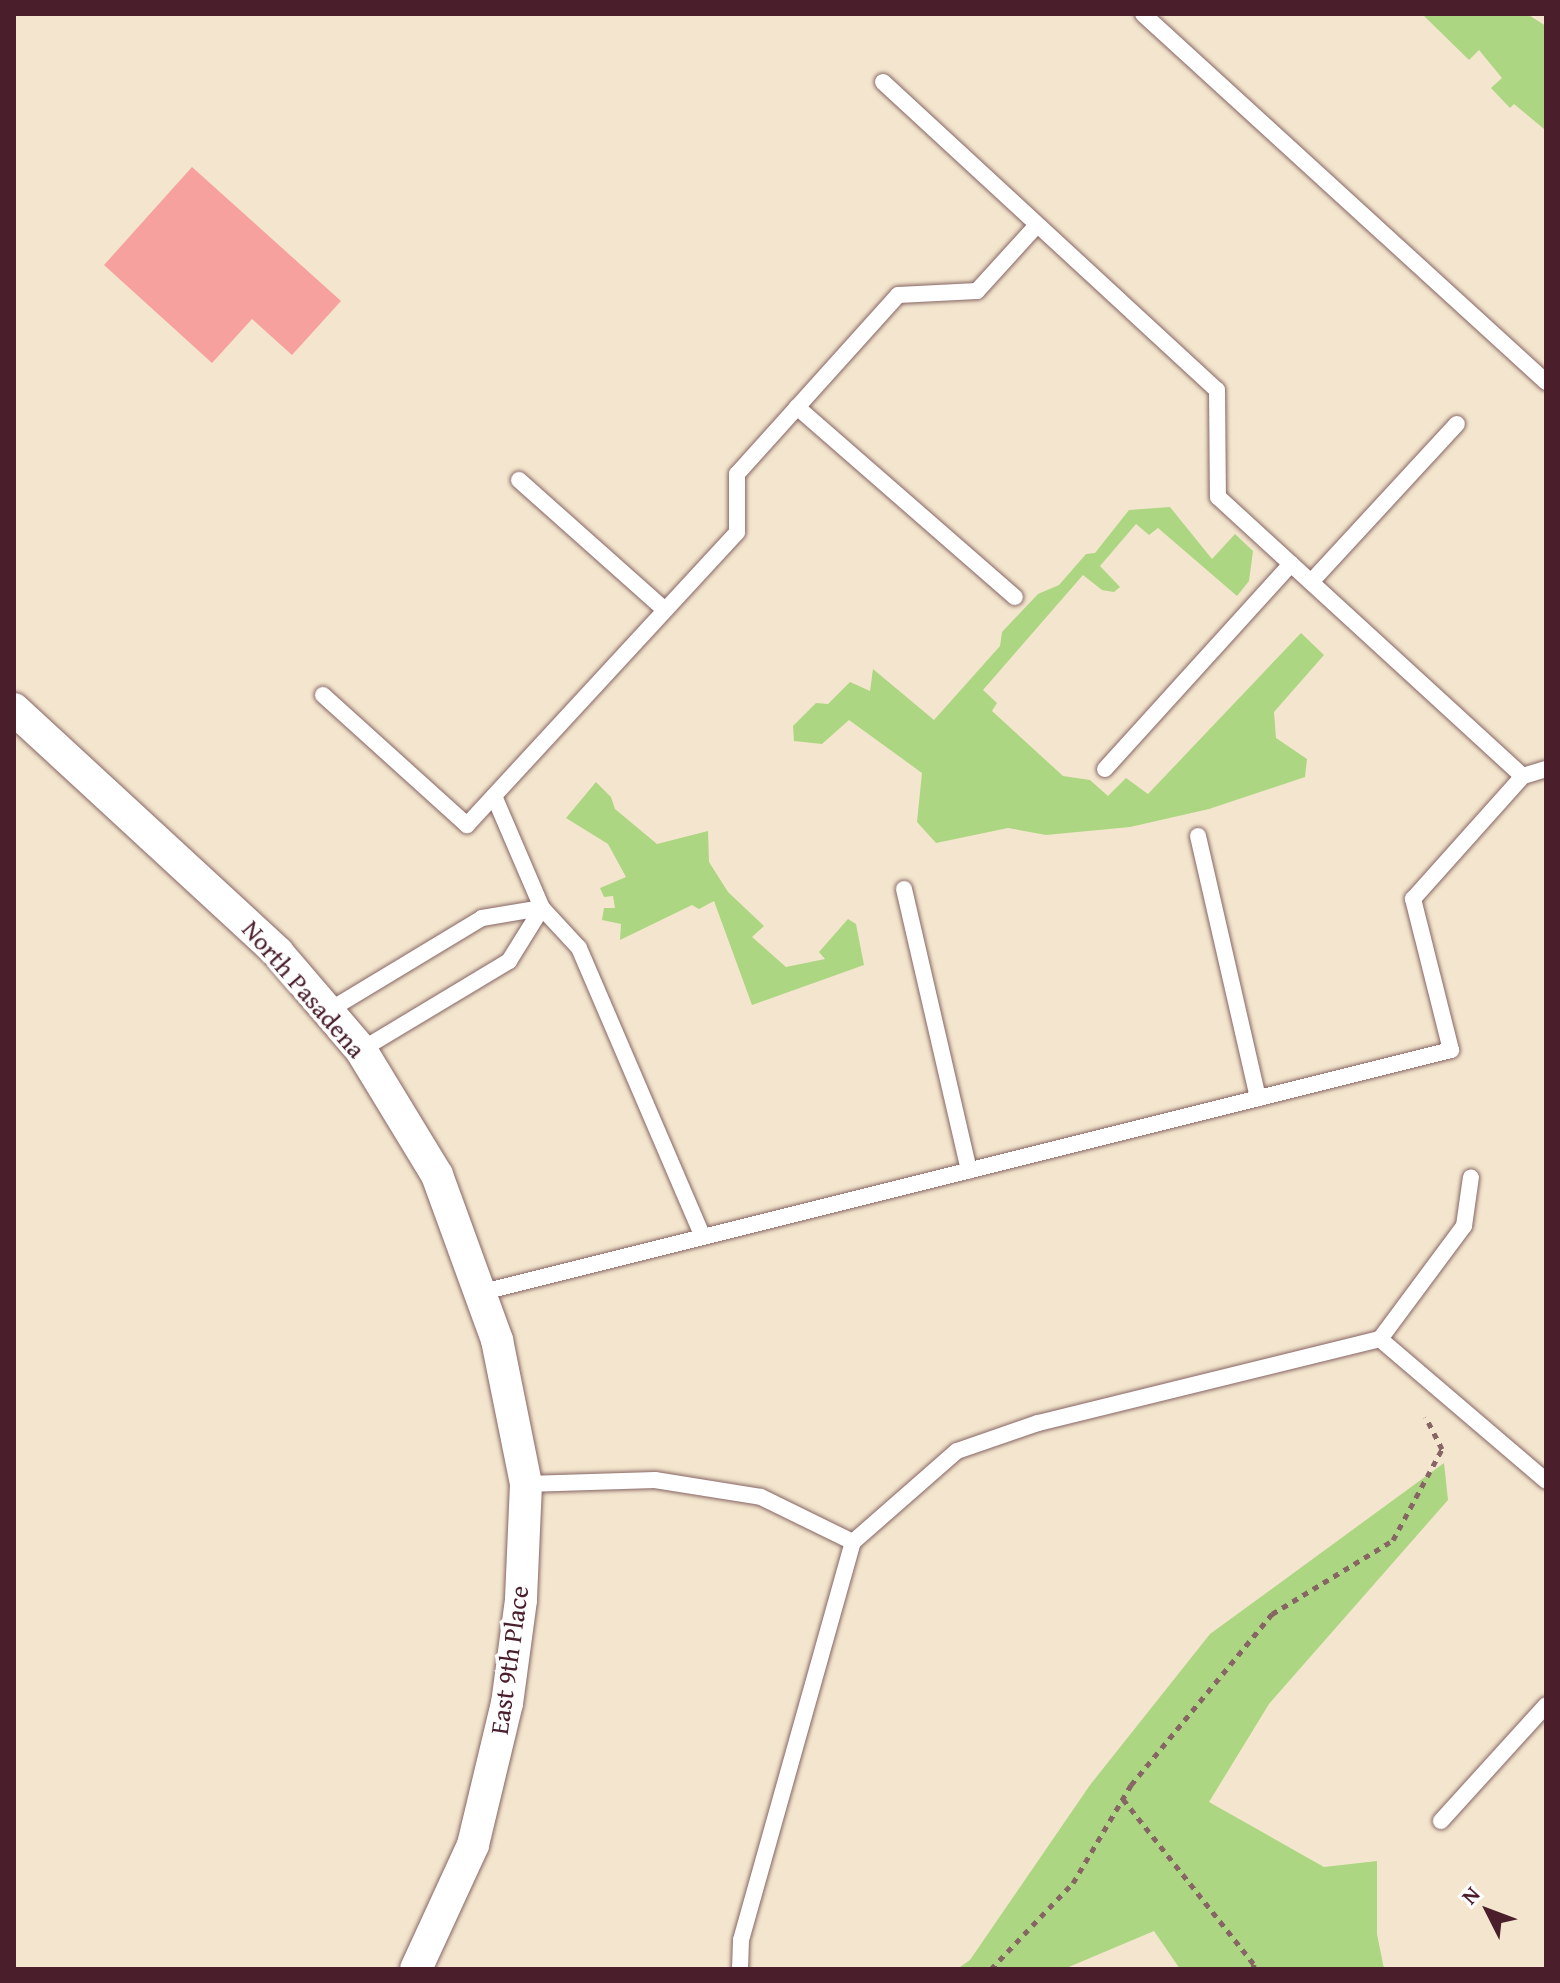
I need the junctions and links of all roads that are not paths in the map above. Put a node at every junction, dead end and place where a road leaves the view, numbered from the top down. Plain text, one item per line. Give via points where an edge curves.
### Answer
1 (1143, 14) edge
2 (883, 82) dead end
3 (1037, 225) junction
4 (1546, 382) edge
5 (797, 407) junction
6 (1457, 424) dead end
7 (519, 480) dead end
8 (1291, 564) junction
9 (1311, 582) junction
10 (1015, 597) dead end
11 (665, 610) junction
12 (323, 695) dead end
13 (14, 709) edge
14 (1105, 769) dead end
15 (1546, 769) edge
16 (1523, 776) junction
17 (494, 796) junction
18 (1198, 836) dead end
19 (904, 889) dead end
20 (542, 908) junction
21 (328, 1011) junction
22 (361, 1050) junction
23 (1258, 1098) junction
24 (969, 1171) junction
25 (1471, 1177) dead end
26 (703, 1237) junction
27 (479, 1293) junction
28 (1380, 1339) junction
29 (497, 1340) joint
30 (1546, 1481) edge
31 (526, 1484) junction
32 (853, 1542) junction
33 (1546, 1705) edge
34 (1441, 1821) dead end
35 (416, 1969) edge
36 (740, 1969) edge

1 - 4 lane
2 - 3 lane
3 - 5 lane via 977,291 898,295
3 - 8 lane via 1217,390 1218,497
5 - 10 lane
5 - 11 lane via 737,474 737,532
6 - 9 lane
7 - 11 lane
8 - 9 lane
8 - 14 lane
9 - 16 lane
11 - 17 lane
12 - 17 lane via 467,825
13 - 21 street, North Pasadena via 278,953
15 - 16 lane
16 - 23 lane via 1413,899 1451,1050
17 - 20 lane
18 - 23 lane
19 - 24 lane
20 - 21 lane via 482,918
20 - 22 lane via 509,961
20 - 26 lane via 579,948
21 - 22 street, North Pasadena
22 - 27 street, North Pasadena via 437,1175
23 - 24 lane
24 - 26 lane
25 - 28 lane via 1464,1226
26 - 27 lane
27 - 29 street, North Pasadena
28 - 30 lane
28 - 32 lane via 1038,1423 957,1451
29 - 31 street, East 9th Place
31 - 32 lane via 655,1480 761,1497
31 - 35 street, East 9th Place via 521,1600 507,1703 473,1845
32 - 36 lane via 741,1940
33 - 34 lane

